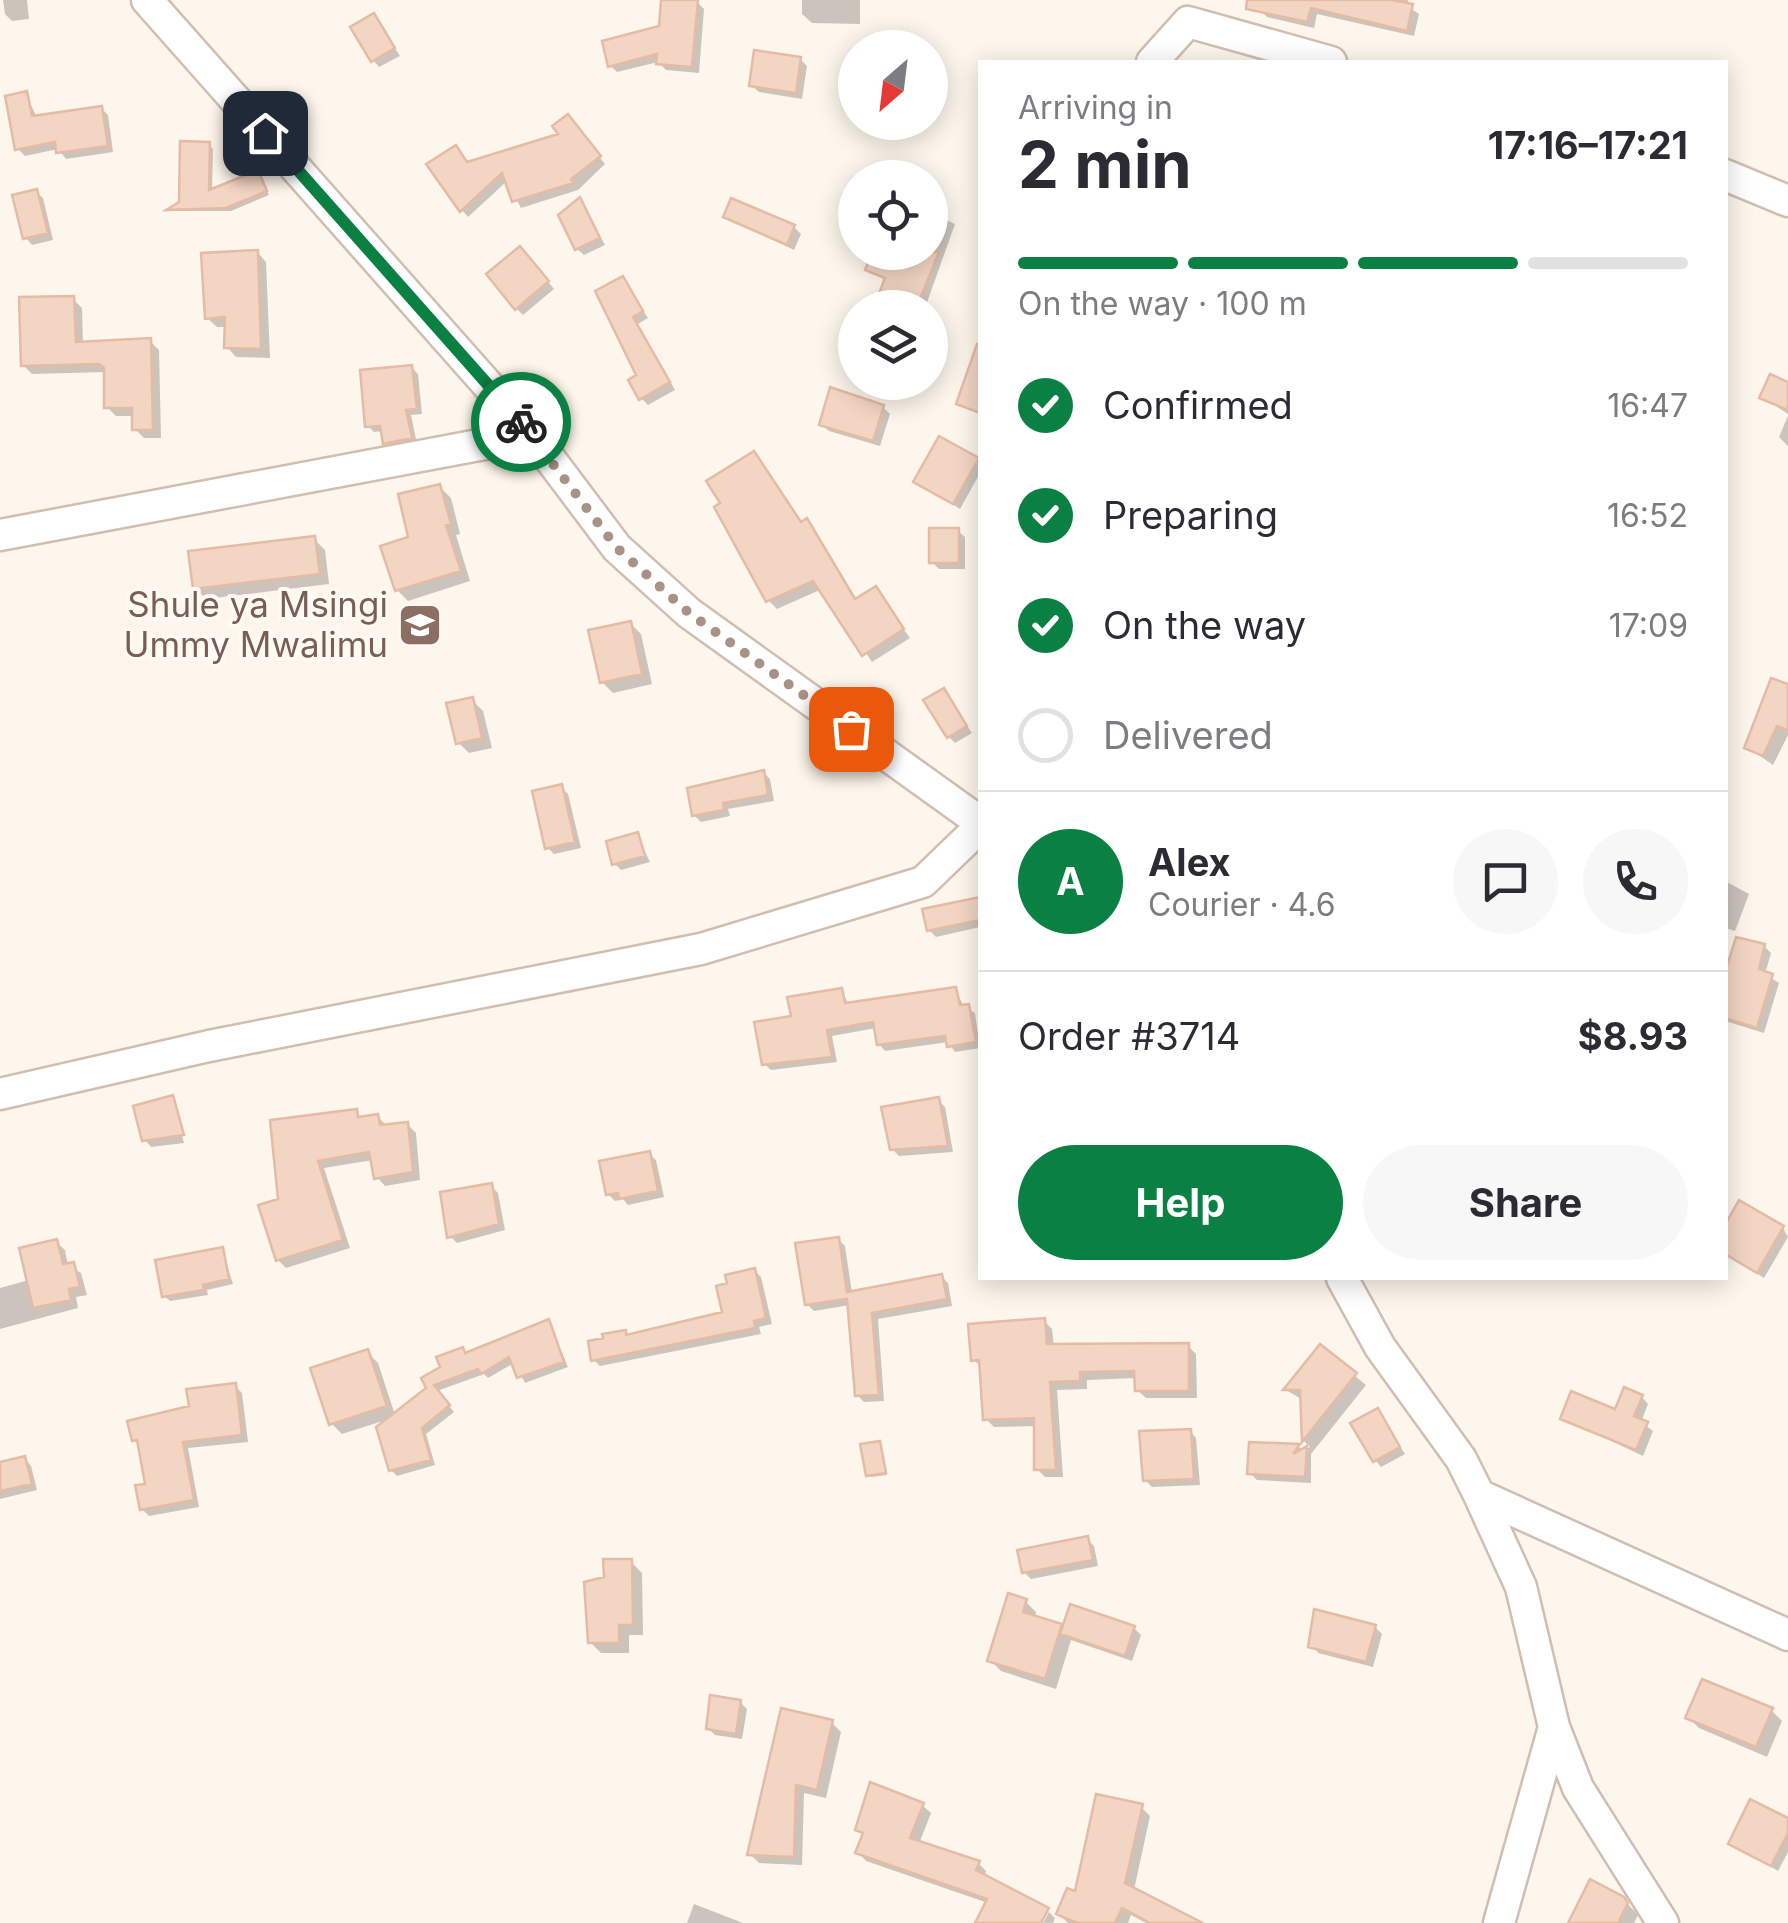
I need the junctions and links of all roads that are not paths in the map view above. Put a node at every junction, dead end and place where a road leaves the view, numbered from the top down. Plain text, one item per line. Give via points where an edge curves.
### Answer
1 (146, 0) edge
2 (1154, 60) edge
3 (1325, 60) edge
4 (1728, 176) edge
5 (1788, 201) edge
6 (532, 435) junction
7 (0, 536) edge
8 (978, 823) edge
9 (978, 826) edge
10 (0, 1094) edge
11 (1343, 1280) edge
12 (1479, 1494) junction
13 (1788, 1635) edge
14 (1554, 1727) junction
15 (1499, 1923) edge
16 (1664, 1923) edge

1 - 6 street
2 - 3 street via 1188,22
4 - 5 street
6 - 7 street
6 - 8 street via 617,548 689,613
9 - 10 street via 923,882 701,949
11 - 12 street
12 - 13 street
12 - 14 street via 1522,1587
14 - 15 street
14 - 16 street via 1578,1788

